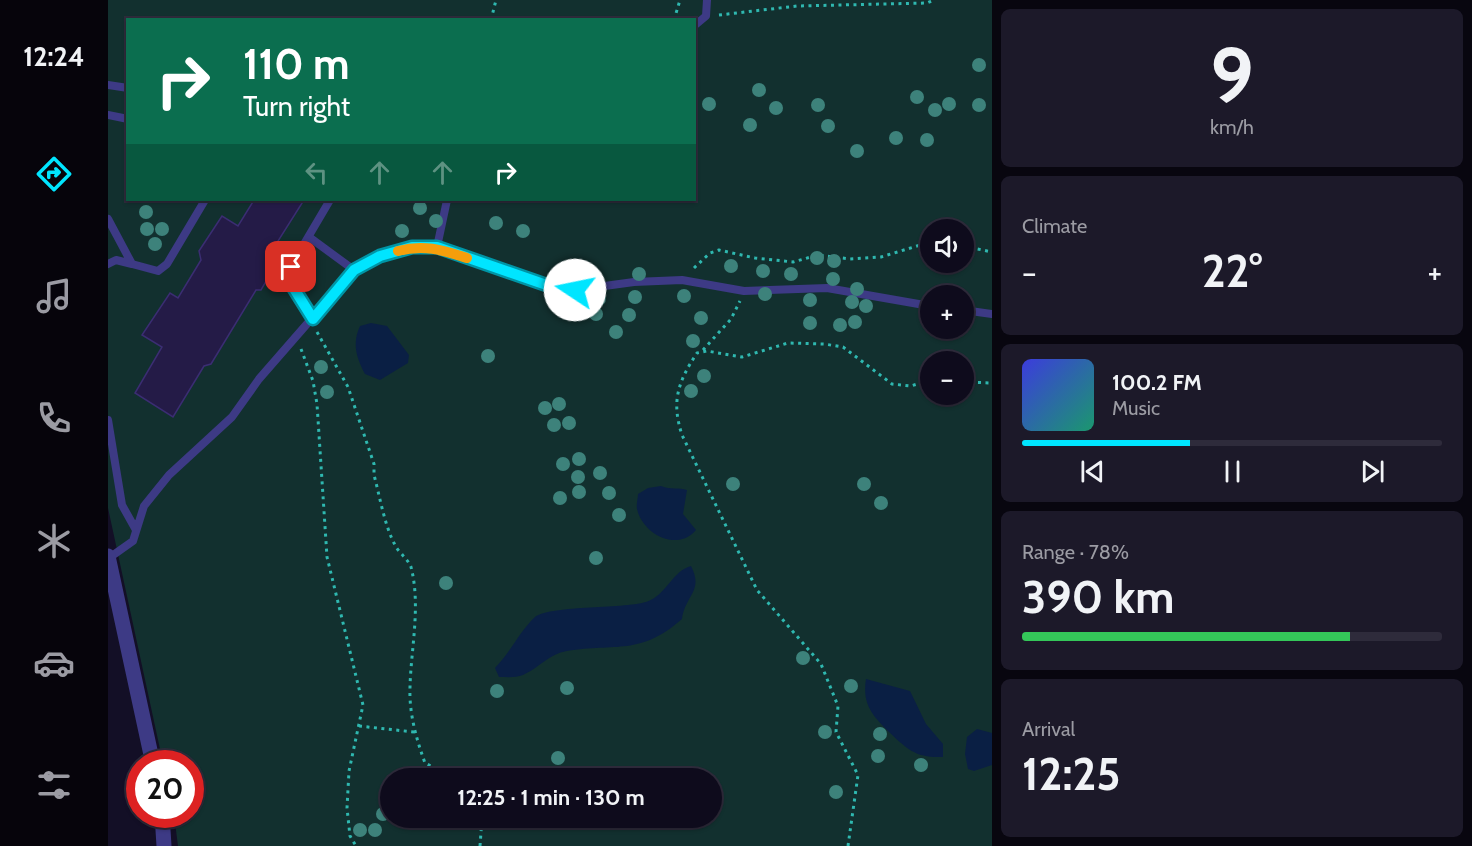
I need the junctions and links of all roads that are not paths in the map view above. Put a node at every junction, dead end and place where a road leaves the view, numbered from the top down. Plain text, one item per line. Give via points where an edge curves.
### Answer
1 (707, 0) edge
2 (696, 24) edge
3 (108, 85) edge
4 (126, 88) edge
5 (108, 115) edge
6 (126, 119) edge
7 (204, 201) edge
8 (329, 201) edge
9 (447, 201) edge
10 (108, 219) edge
11 (309, 237) junction
12 (437, 247) junction
13 (108, 264) edge
14 (132, 264) junction
15 (354, 270) junction
16 (920, 304) edge
17 (974, 312) edge
18 (992, 314) edge
19 (312, 320) junction
20 (108, 420) edge
21 (136, 530) junction
22 (108, 557) edge
23 (150, 750) edge
24 (163, 828) edge
25 (164, 846) edge

1 - 2 lane via 706,16
3 - 4 lane
5 - 6 lane
7 - 14 lane via 167,264 158,271
8 - 11 lane
9 - 12 lane
10 - 14 lane
11 - 15 lane
11 - 19 lane via 288,279
12 - 15 lane via 412,247 380,256
12 - 16 lane via 558,289 682,280 742,291 826,288
13 - 14 lane via 116,260
15 - 19 lane
17 - 18 lane
19 - 21 lane via 259,379 232,417 169,475 144,506
20 - 21 lane via 122,505
21 - 22 lane via 133,541
22 - 23 street
24 - 25 street

